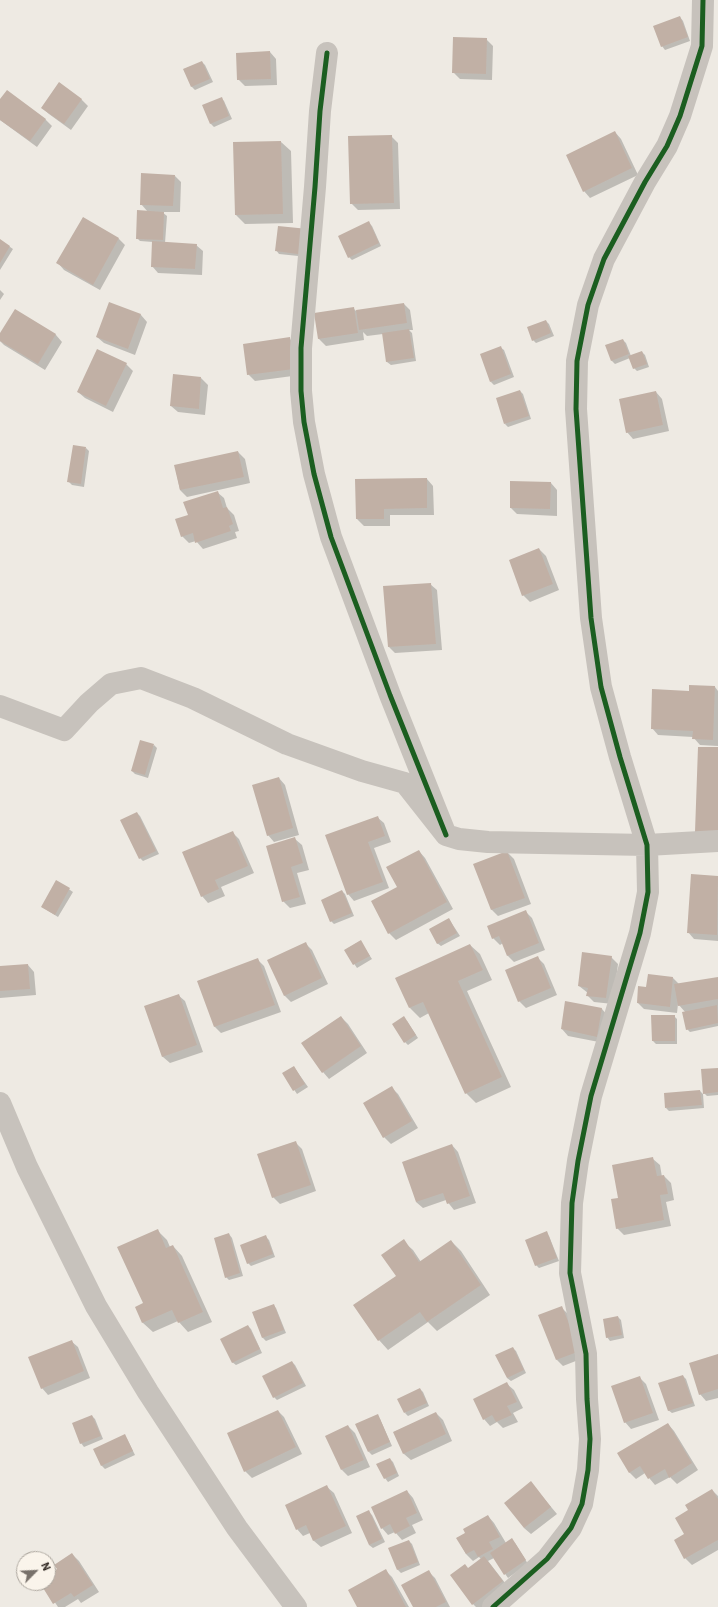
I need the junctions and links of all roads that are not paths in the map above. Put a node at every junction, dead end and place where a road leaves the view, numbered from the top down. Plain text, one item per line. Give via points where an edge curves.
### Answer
1 (703, 0) edge
2 (326, 53) dead end
3 (0, 706) edge
4 (446, 835) junction
5 (718, 841) edge
6 (647, 845) junction
7 (0, 1103) edge
8 (296, 1607) edge
9 (492, 1607) edge

1 - 6 street via 702,46 680,116 667,146 604,259 588,305 577,361 576,409 591,618 601,687
2 - 4 street via 301,348 304,422 314,474 331,537
3 - 4 street via 64,730 111,684 141,678 193,698 288,744 362,771 405,783
4 - 6 street via 488,842
5 - 6 street
6 - 9 street via 648,892 640,933 591,1096 572,1203 570,1273 586,1354 590,1439 582,1504 571,1528 547,1559
7 - 8 street via 27,1167 96,1306 148,1392 233,1522

